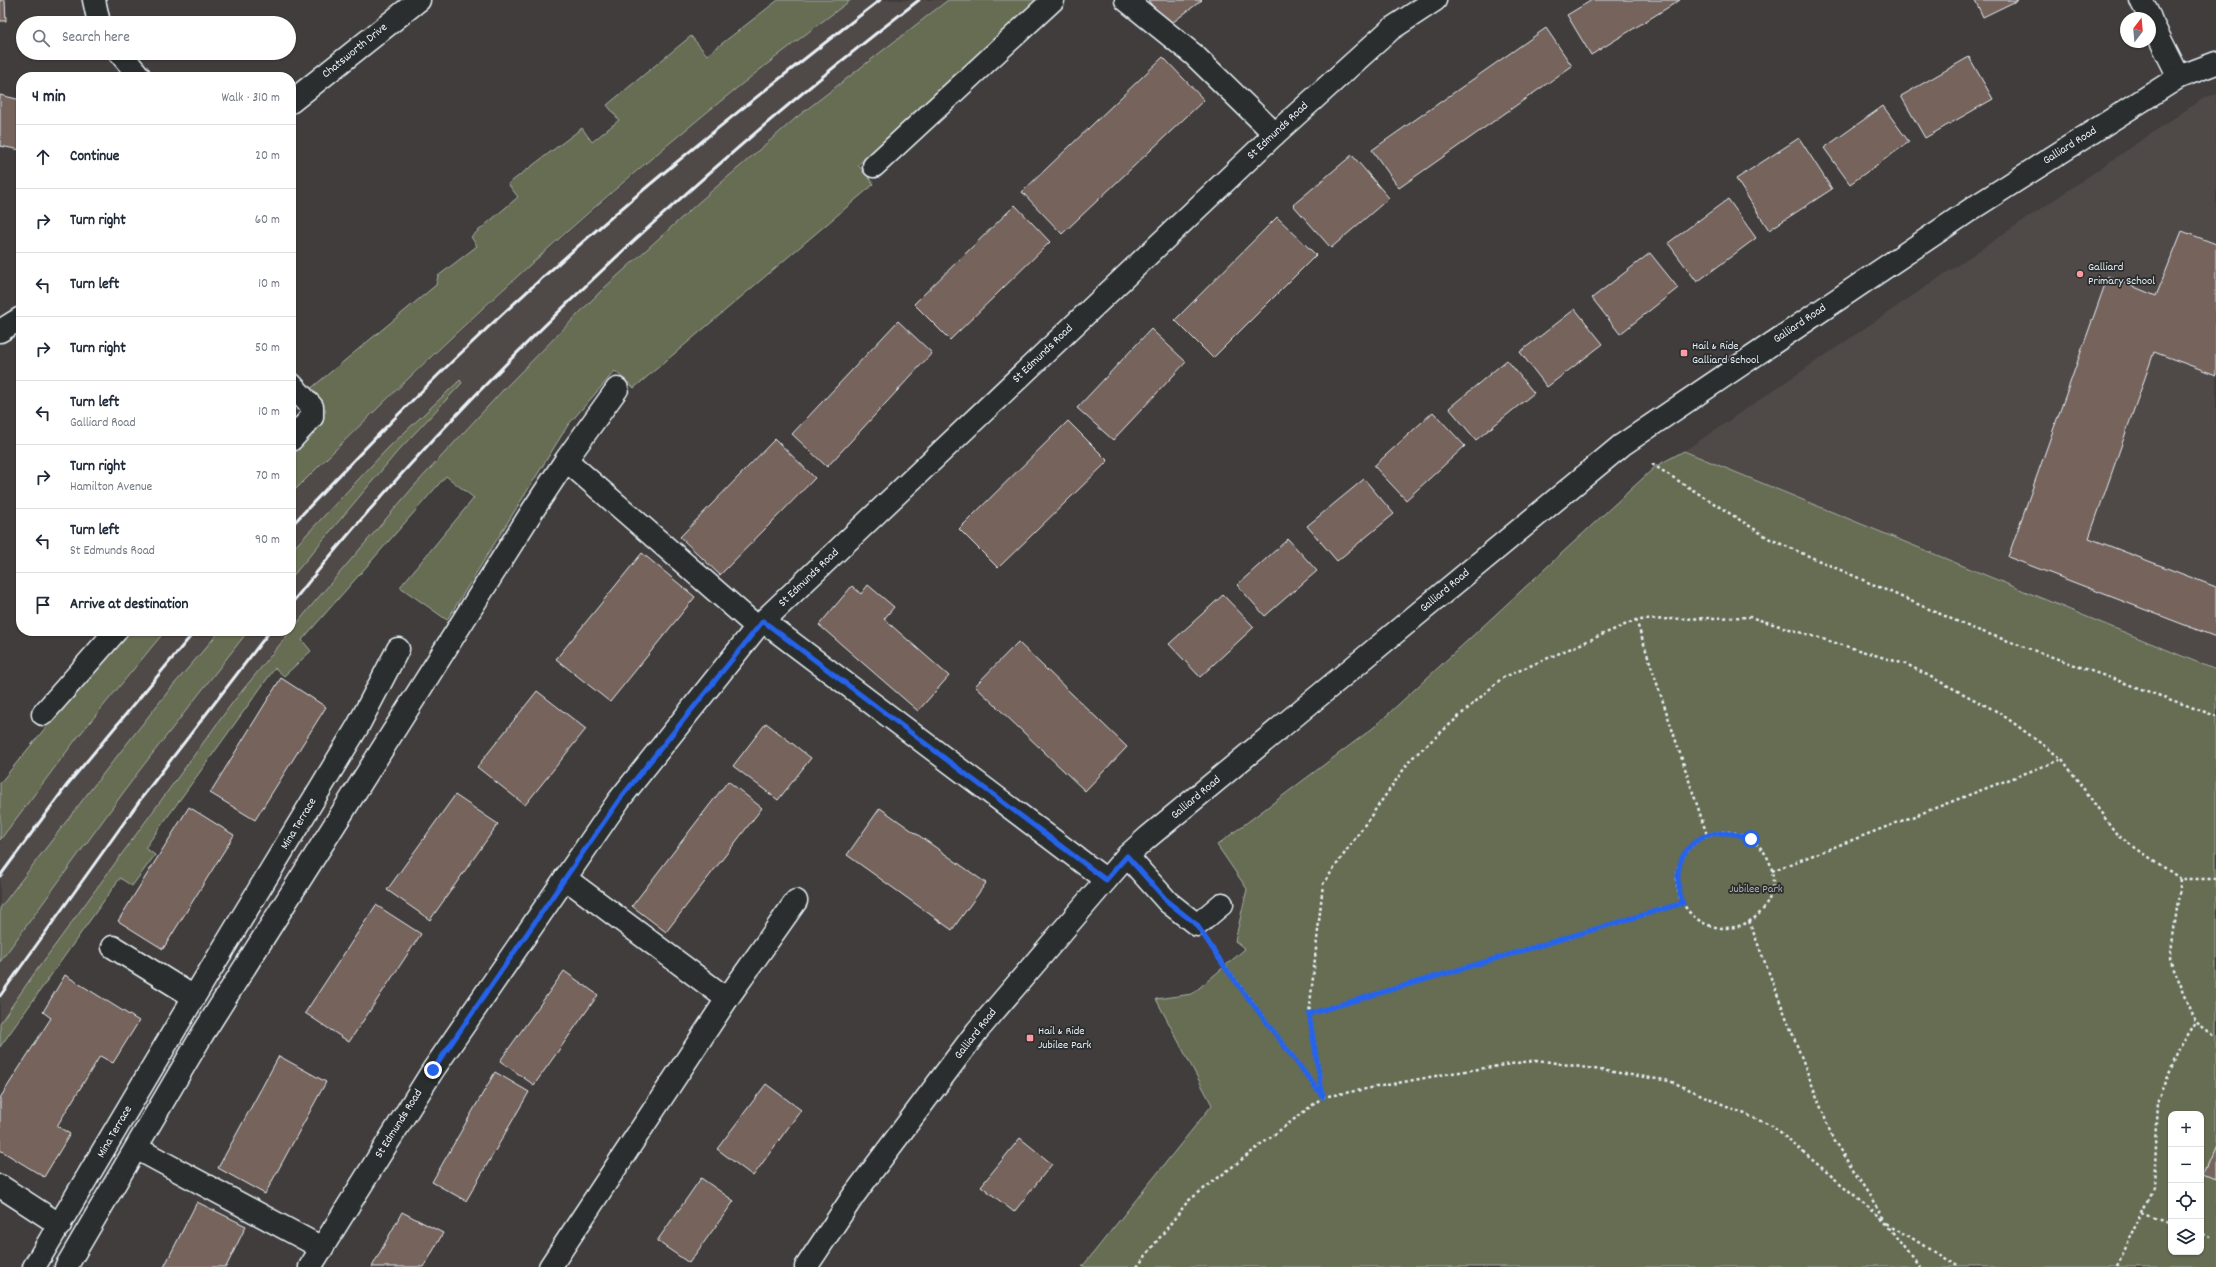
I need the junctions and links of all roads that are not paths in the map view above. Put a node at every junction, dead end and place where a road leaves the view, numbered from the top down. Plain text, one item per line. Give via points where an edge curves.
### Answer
1 (94, 0) edge
2 (419, 0) edge
3 (1054, 0) edge
4 (1126, 0) edge
5 (1435, 0) edge
6 (2141, 0) edge
7 (2147, 12) edge
8 (97, 16) edge
9 (2156, 30) edge
10 (126, 60) edge
11 (2216, 63) edge
12 (136, 72) edge
13 (2179, 77) junction
14 (296, 98) edge
15 (1275, 134) junction
16 (874, 166) dead end
17 (16, 321) edge
18 (0, 331) edge
19 (617, 388) dead end
20 (296, 389) edge
21 (296, 435) edge
22 (566, 460) junction
23 (760, 624) junction
24 (112, 636) edge
25 (398, 649) dead end
26 (43, 714) dead end
27 (1127, 856) junction
28 (565, 878) junction
29 (1106, 880) junction
30 (796, 901) dead end
31 (1222, 904) dead end
32 (113, 947) dead end
33 (194, 997) junction
34 (727, 999) junction
35 (136, 1148) junction
36 (0, 1186) edge
37 (60, 1224) junction
38 (322, 1248) junction
39 (34, 1267) edge
40 (66, 1267) edge
41 (310, 1267) edge
42 (550, 1267) edge
43 (806, 1267) edge

1 - 8 street
2 - 14 street, Chatsworth Drive
3 - 16 street
4 - 15 street via 1194,55
5 - 15 street, St Edmunds Road via 1391,29
6 - 7 street
9 - 13 street
10 - 12 street
11 - 13 street, Galliard Road
13 - 27 street, Galliard Road via 1973,208 1622,445
15 - 23 street, St Edmunds Road
17 - 18 street
19 - 22 street
20 - 21 street via 312,407 312,417
22 - 23 street
22 - 35 street via 202,1035
23 - 28 street, St Edmunds Road via 619,800
23 - 29 street
24 - 26 street
25 - 33 street, Mina Terrace via 358,726
27 - 29 street, Galliard Road
27 - 31 street via 1168,902 1197,925
28 - 34 street
28 - 38 street, St Edmunds Road via 433,1070
29 - 43 street, Galliard Road via 977,1031 854,1195
30 - 34 street
32 - 33 street
33 - 37 street, Mina Terrace
34 - 42 street
35 - 38 street
35 - 40 street
36 - 37 street
37 - 39 street, Mina Terrace
38 - 41 street, St Edmunds Road

